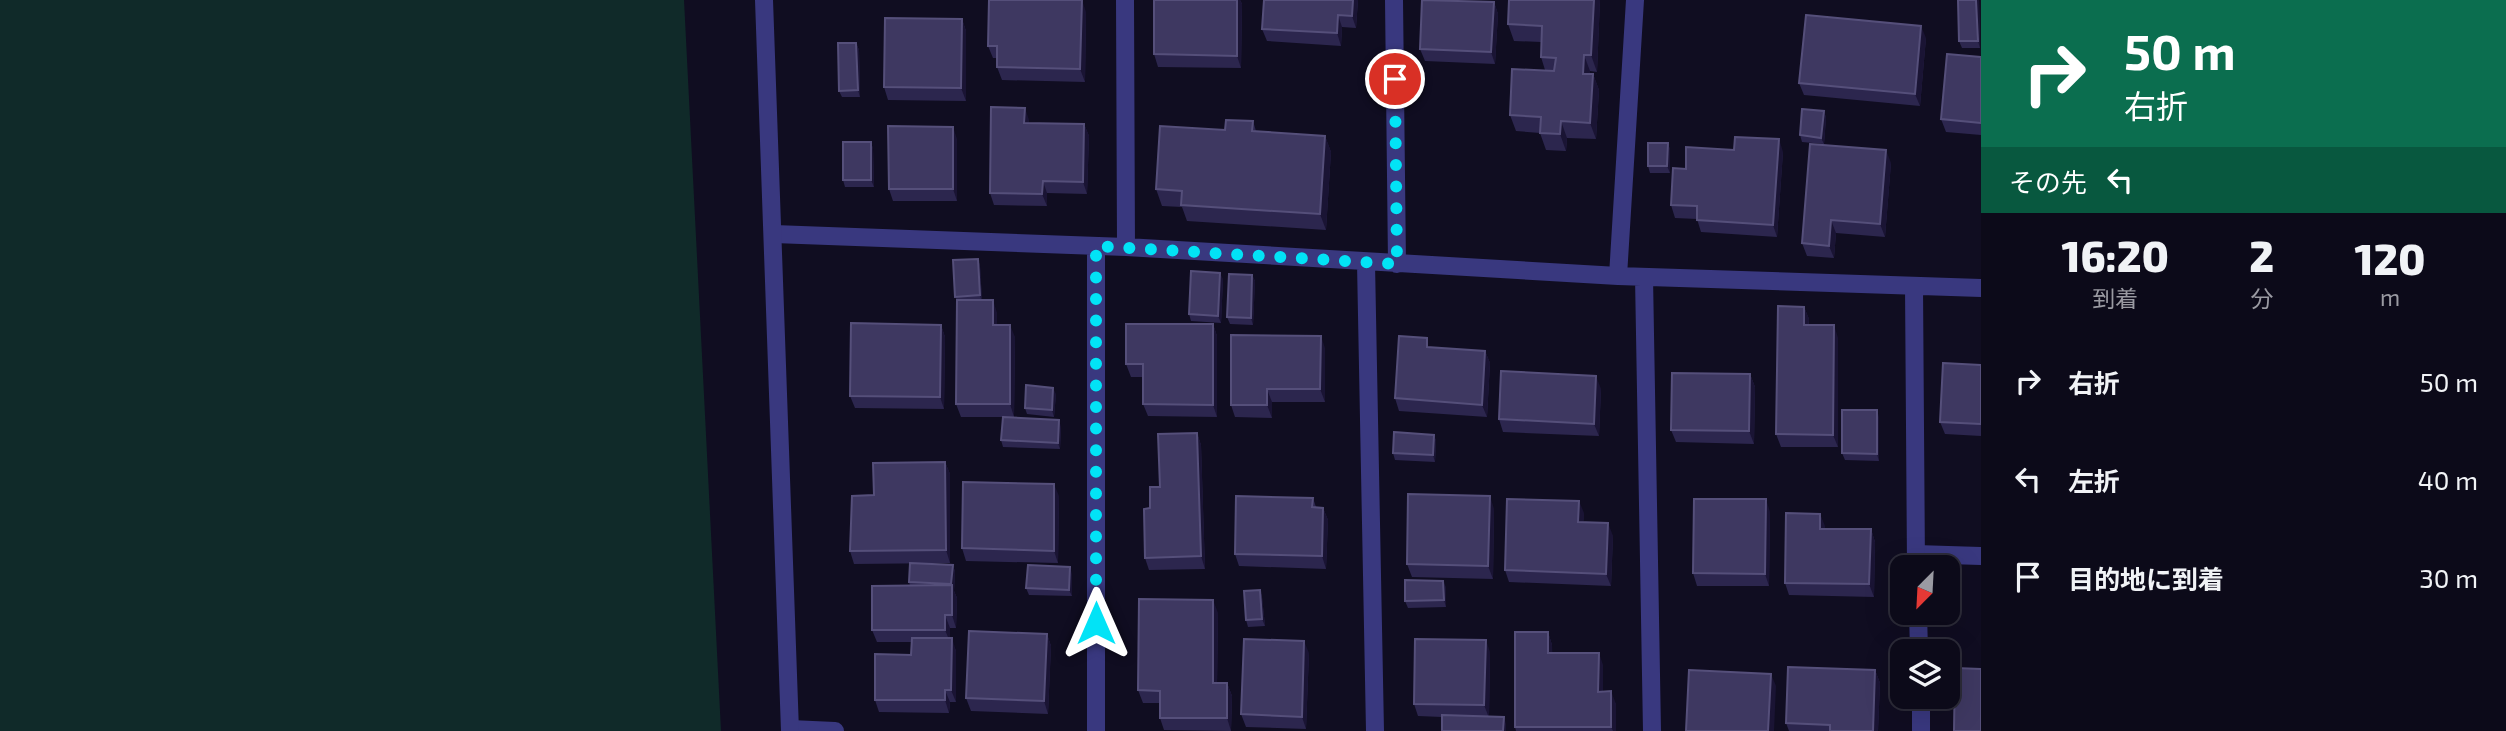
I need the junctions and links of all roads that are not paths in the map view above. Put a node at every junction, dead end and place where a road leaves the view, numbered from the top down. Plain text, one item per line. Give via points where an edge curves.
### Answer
1 (764, 0) edge
2 (1125, 0) edge
3 (1394, 0) edge
4 (1635, 0) edge
5 (774, 234) junction
6 (1096, 246) junction
7 (1126, 247) junction
8 (1366, 263) junction
9 (1397, 264) junction
10 (1618, 276) junction
11 (1644, 277) junction
12 (1914, 286) junction
13 (1981, 288) edge
14 (1916, 555) edge
15 (1981, 556) edge
16 (1960, 557) edge
17 (1921, 709) edge
18 (790, 730) edge
19 (835, 731) edge
20 (1096, 731) edge
21 (1375, 731) edge
22 (1652, 731) edge
23 (1921, 731) edge

1 - 5 street
2 - 7 street
3 - 9 street
4 - 10 street
5 - 6 street
5 - 18 street
6 - 7 street
6 - 20 street
7 - 8 street
8 - 9 street
8 - 21 street
9 - 10 street
10 - 11 street
11 - 12 street
11 - 22 street
12 - 13 street
12 - 14 street
15 - 16 street
17 - 23 street
18 - 19 street

